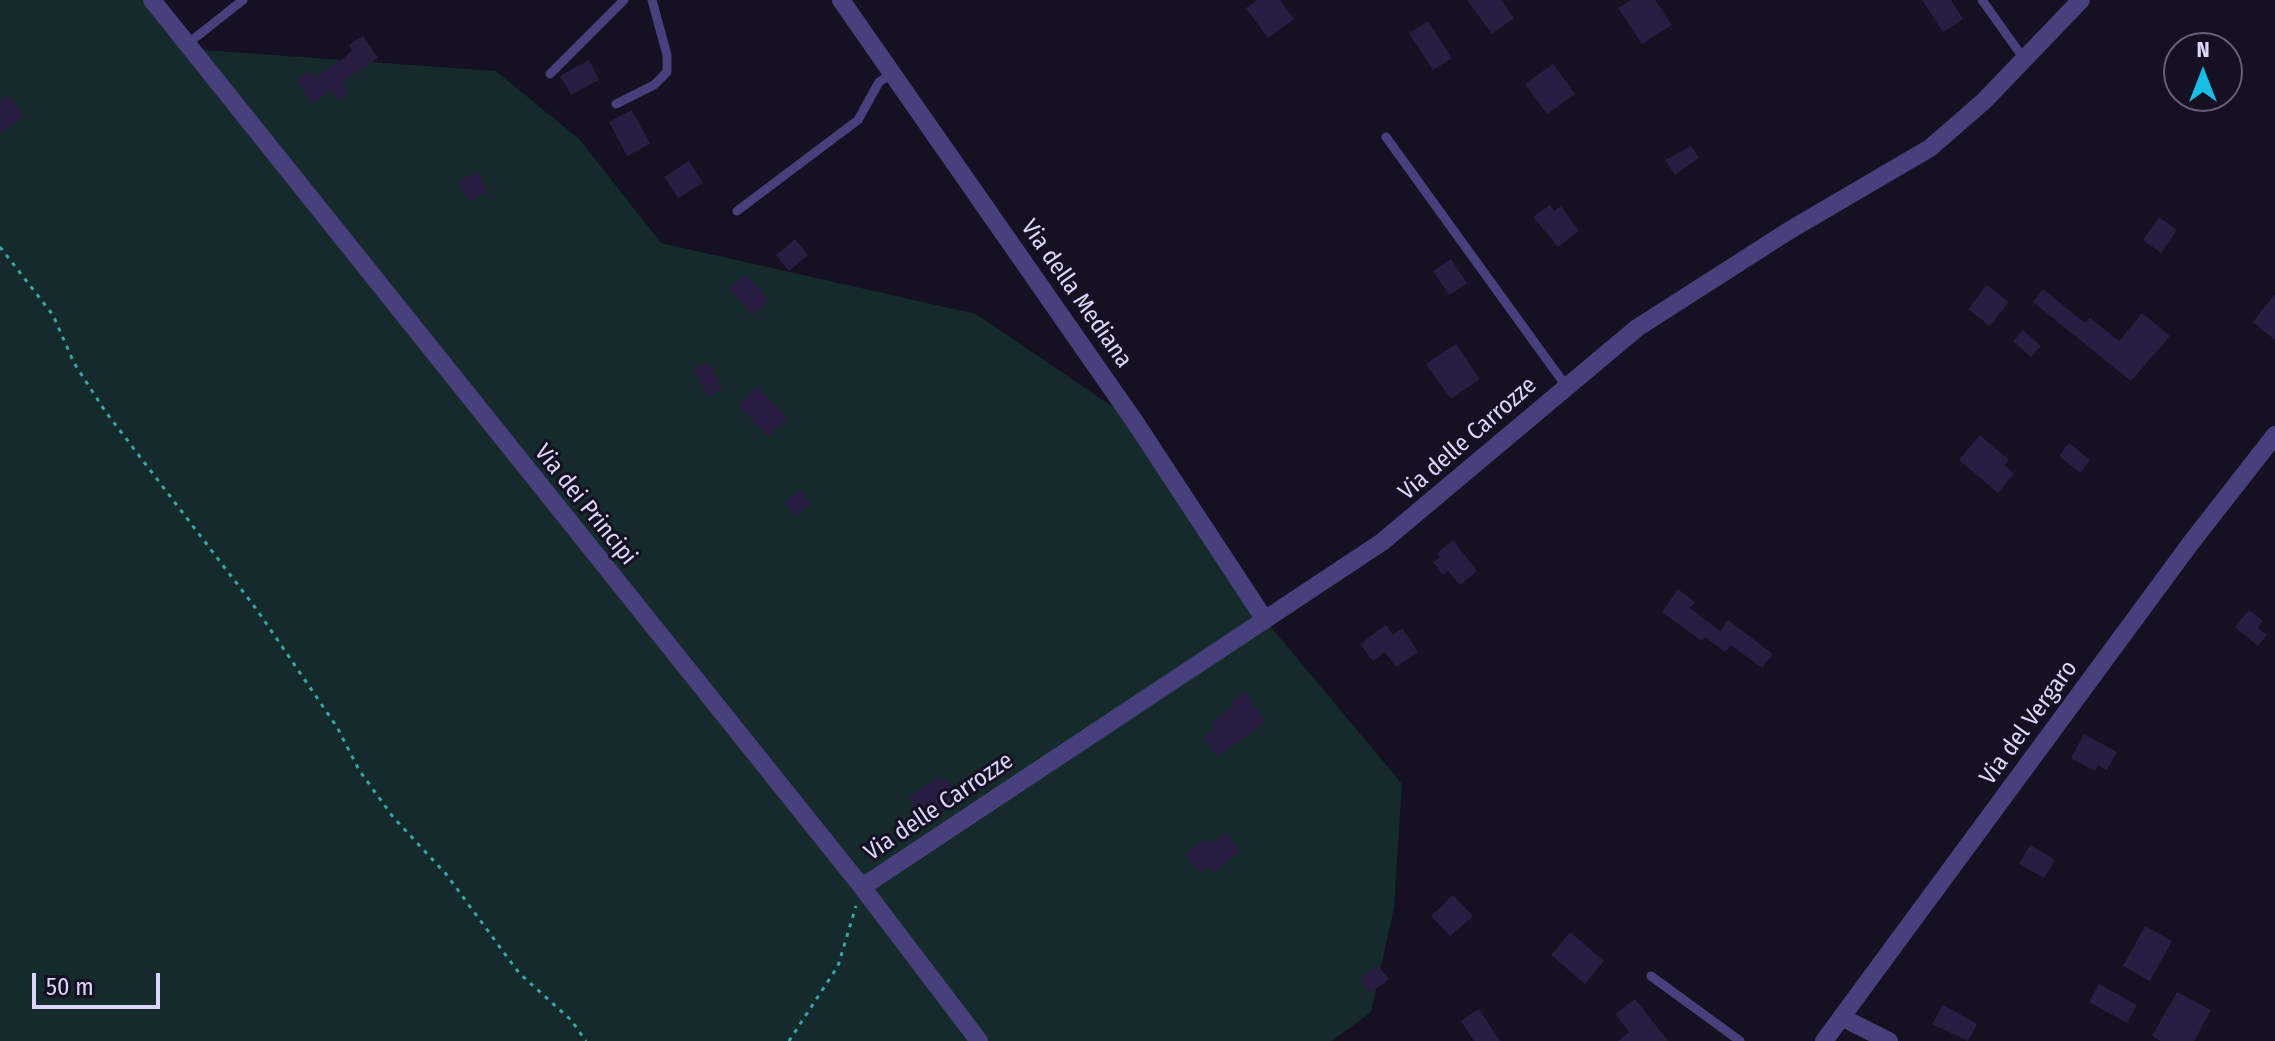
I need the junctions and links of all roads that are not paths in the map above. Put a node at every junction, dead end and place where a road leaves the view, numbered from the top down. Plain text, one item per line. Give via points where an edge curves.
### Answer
1 (152, 0) edge
2 (243, 0) edge
3 (624, 0) edge
4 (652, 0) edge
5 (841, 0) edge
6 (1982, 0) edge
7 (2081, 0) edge
8 (186, 45) junction
9 (2024, 59) junction
10 (893, 73) junction
11 (550, 74) dead end
12 (616, 104) dead end
13 (1386, 137) dead end
14 (737, 211) dead end
15 (1566, 386) junction
16 (2275, 435) edge
17 (1265, 620) junction
18 (862, 887) junction
19 (1651, 976) dead end
20 (1843, 1018) junction
21 (979, 1041) edge
22 (1740, 1041) edge
23 (1824, 1041) edge
24 (1889, 1041) edge

1 - 8 street, Via dei Principi
2 - 8 lane
3 - 11 lane
4 - 12 lane via 667,72 654,85
5 - 10 street, Via della Mediana
6 - 9 lane
7 - 9 street, Via delle Carrozze
8 - 18 street, Via dei Principi
9 - 15 street, Via delle Carrozze via 1930,148 1645,323
10 - 14 lane via 879,82 858,120
10 - 17 street, Via della Mediana
13 - 15 lane
15 - 17 street, Via delle Carrozze via 1403,526
16 - 20 street, Via del Vergaro
17 - 18 street, Via delle Carrozze
18 - 21 street, Via dei Principi
19 - 22 lane
20 - 23 street, Via del Vergaro
20 - 24 street

